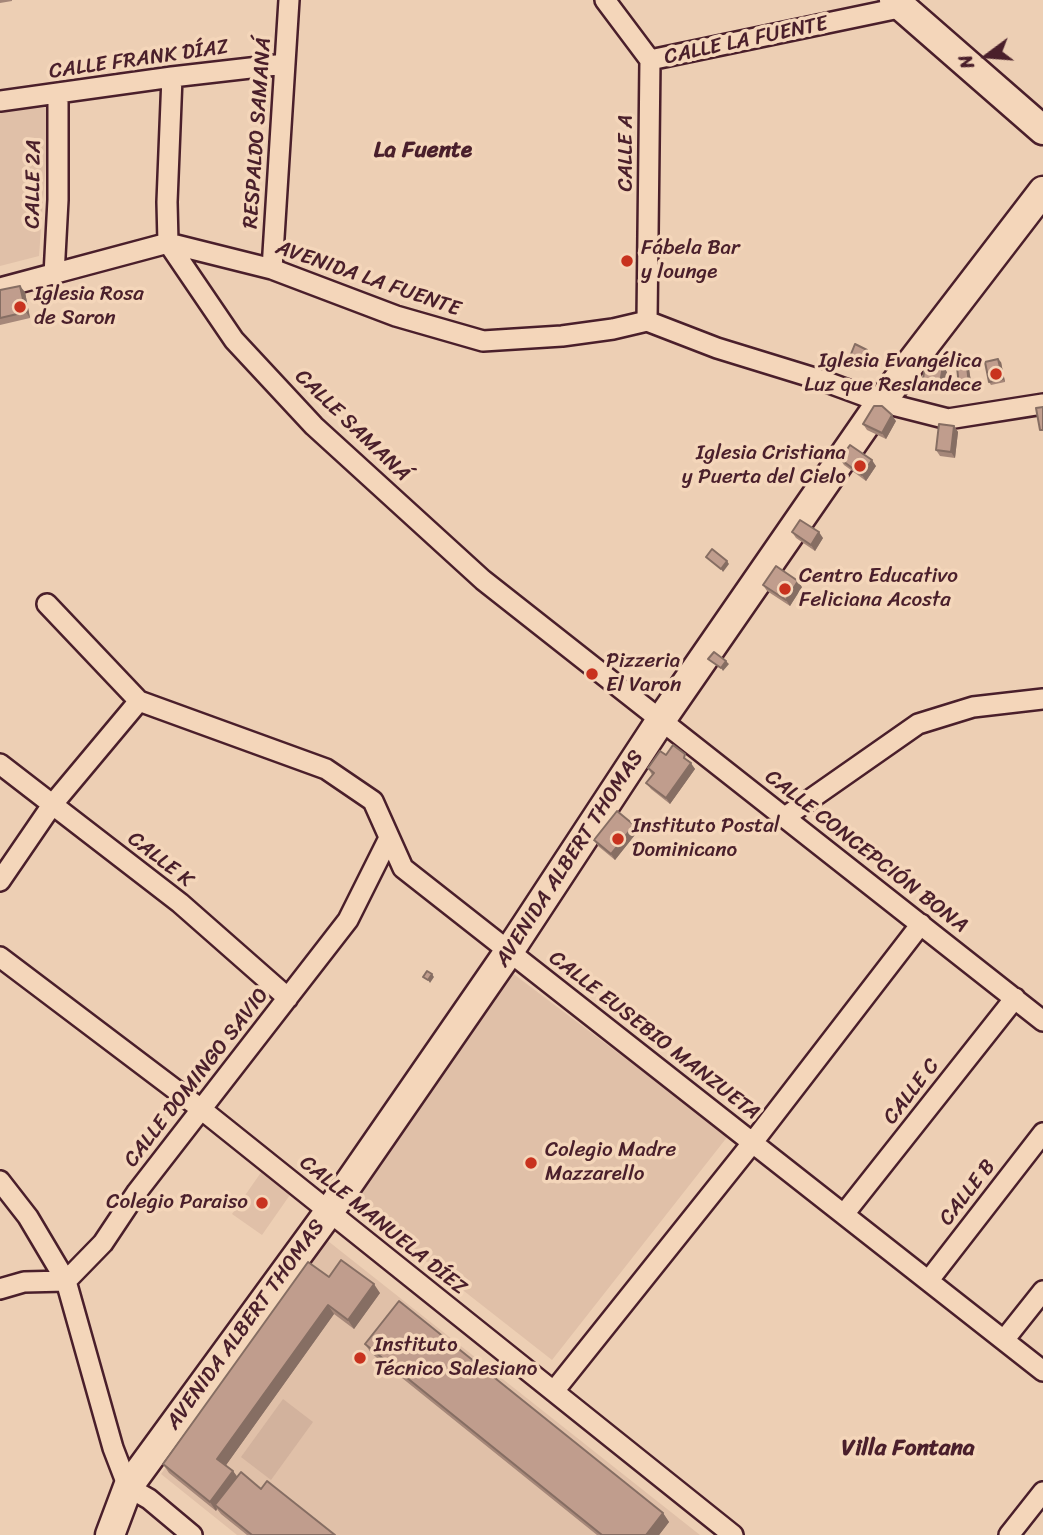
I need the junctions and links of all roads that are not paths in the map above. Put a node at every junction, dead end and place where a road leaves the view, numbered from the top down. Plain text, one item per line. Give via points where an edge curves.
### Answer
1 (289, 0) edge
2 (605, 0) edge
3 (907, 2) edge
4 (650, 60) junction
5 (285, 64) junction
6 (172, 77) junction
7 (58, 93) junction
8 (0, 101) edge
9 (1043, 130) edge
10 (1043, 191) edge
11 (168, 243) junction
12 (272, 269) junction
13 (54, 275) junction
14 (0, 288) edge
15 (647, 321) junction
16 (881, 402) junction
17 (1043, 404) edge
18 (47, 604) dead end
19 (1043, 699) edge
20 (139, 701) junction
21 (661, 720) junction
22 (0, 764) edge
23 (52, 805) junction
24 (785, 817) junction
25 (389, 838) junction
26 (0, 881) edge
27 (921, 924) junction
28 (508, 953) junction
29 (0, 957) edge
30 (288, 998) junction
31 (1015, 998) junction
32 (1043, 1021) edge
33 (201, 1109) junction
34 (1043, 1133) edge
35 (753, 1142) junction
36 (0, 1181) edge
37 (329, 1212) junction
38 (844, 1214) junction
39 (929, 1280) junction
40 (66, 1282) junction
41 (0, 1289) edge
42 (1043, 1292) edge
43 (1004, 1340) junction
44 (1043, 1371) edge
45 (554, 1391) junction
46 (128, 1487) junction
47 (1043, 1492) edge
48 (110, 1535) edge
49 (192, 1535) edge
50 (733, 1535) edge
51 (1009, 1535) edge

1 - 5 street, RESPALDO SAMANÁ
2 - 4 street
3 - 4 street, CALLE LA FUENTE
3 - 9 main road
4 - 15 street, CALLE A
5 - 6 street, CALLE FRANK DÍAZ
5 - 12 street, RESPALDO SAMANÁ
6 - 7 street, CALLE FRANK DÍAZ
6 - 11 street
7 - 8 street, CALLE FRANK DÍAZ
7 - 13 street, CALLE 2A
10 - 16 main road, AVENIDA ALBERT THOMAS
11 - 12 street, AVENIDA LA FUENTE
11 - 13 street, AVENIDA LA FUENTE
11 - 21 street, CALLE SAMANÁ via 234,340 314,426 483,580
12 - 15 street, AVENIDA LA FUENTE via 396,316 484,341 562,336
13 - 14 street, AVENIDA LA FUENTE
15 - 16 street
16 - 17 street via 948,419
16 - 21 main road, AVENIDA ALBERT THOMAS
18 - 20 street, CALLE EUSEBIO MANZUETA
19 - 24 street via 974,707 918,724
20 - 23 street
20 - 25 street, CALLE EUSEBIO MANZUETA via 326,769 373,801
21 - 24 street, CALLE CONCEPCIÓN BONA
21 - 28 main road, AVENIDA ALBERT THOMAS
22 - 23 street, CALLE K
23 - 26 street
23 - 30 street, CALLE K via 180,903
24 - 27 street, CALLE CONCEPCIÓN BONA
25 - 28 street, CALLE EUSEBIO MANZUETA via 403,868
25 - 30 street, CALLE DOMINGO SAVIO via 348,920
27 - 31 street, CALLE CONCEPCIÓN BONA
27 - 35 street
28 - 35 street, CALLE EUSEBIO MANZUETA
28 - 37 main road, AVENIDA ALBERT THOMAS
29 - 33 street, CALLE MANUELA DÍEZ
30 - 33 street, CALLE DOMINGO SAVIO
31 - 32 street, CALLE CONCEPCIÓN BONA
31 - 38 street, CALLE C
33 - 37 street, CALLE MANUELA DÍEZ
33 - 40 street, CALLE DOMINGO SAVIO via 103,1243
34 - 39 street, CALLE B
35 - 38 street, CALLE EUSEBIO MANZUETA
35 - 45 street
36 - 40 street via 28,1217
37 - 45 street, CALLE MANUELA DÍEZ
37 - 46 main road, AVENIDA ALBERT THOMAS
38 - 39 street, CALLE EUSEBIO MANZUETA
39 - 43 street, CALLE EUSEBIO MANZUETA
40 - 41 street via 24,1282
40 - 46 street
42 - 43 street
43 - 44 street, CALLE EUSEBIO MANZUETA
45 - 50 street, CALLE MANUELA DÍEZ
46 - 48 main road, AVENIDA ALBERT THOMAS
46 - 49 street
47 - 51 street

